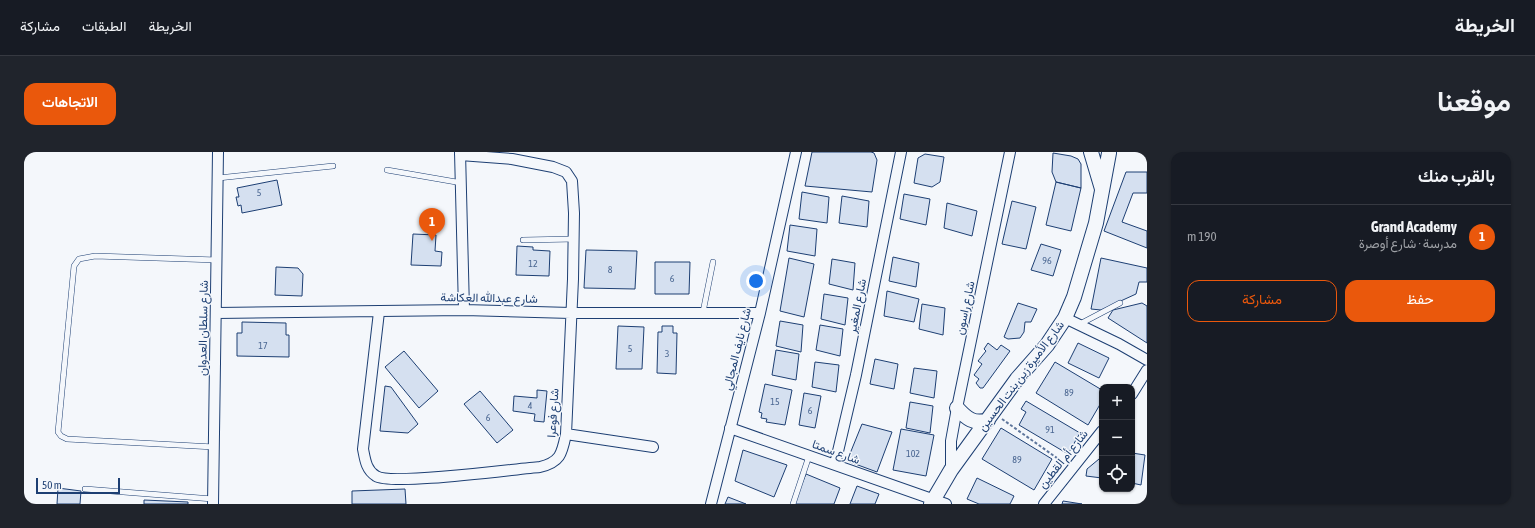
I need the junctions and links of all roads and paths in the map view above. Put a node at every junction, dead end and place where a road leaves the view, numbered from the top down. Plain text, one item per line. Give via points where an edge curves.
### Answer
1 (218, 152) edge
2 (796, 152) edge
3 (901, 152) edge
4 (1010, 152) edge
5 (1090, 152) edge
6 (1110, 152) edge
7 (460, 153) edge
8 (333, 166) dead end
9 (387, 170) dead end
10 (218, 178) junction
11 (462, 183) junction
12 (1102, 192) junction
13 (574, 239) junction
14 (523, 240) dead end
15 (217, 260) junction
16 (713, 262) dead end
17 (1120, 303) dead end
18 (464, 310) junction
19 (379, 312) junction
20 (703, 312) junction
21 (217, 313) junction
22 (571, 313) junction
23 (760, 313) junction
24 (1065, 318) junction
25 (1080, 324) junction
26 (1147, 360) edge
27 (1147, 370) edge
28 (1135, 389) edge
29 (957, 408) junction
30 (991, 416) junction
31 (730, 428) junction
32 (566, 434) junction
33 (1099, 435) edge
34 (214, 447) junction
35 (653, 447) dead end
36 (809, 456) junction
37 (835, 464) junction
38 (1071, 468) junction
39 (951, 470) junction
40 (85, 489) dead end
41 (213, 501) edge
42 (937, 503) edge
43 (711, 504) edge
44 (793, 504) edge
45 (1044, 504) edge

1 - 10 street, شارع سلطان العدوان
2 - 23 street, شارع نايف المجالي
3 - 37 street, شارع المغير via 856,375
4 - 29 street, شارع راسون
5 - 6 street via 1098,155
5 - 12 street, شارع الأميرة زين بنت الحسين
6 - 12 street, شارع الأميرة زين بنت الحسين
7 - 11 street
7 - 13 street, شارع فوعرا via 512,159 566,172 572,182
8 - 10 lane
9 - 11 lane
10 - 15 street, شارع سلطان العدوان
11 - 18 street
12 - 24 street, شارع الأميرة زين بنت الحسين via 1082,272
13 - 14 lane
13 - 22 street, شارع فوعرا
15 - 21 street, شارع سلطان العدوان
15 - 34 lane via 95,256 79,259 74,266 58,432 67,438
16 - 20 lane
17 - 25 lane
18 - 19 street, شارع عبدالله العكاشة
18 - 22 street, شارع عبدالله العكاشة
19 - 21 street, شارع عبدالله العكاشة
19 - 32 street, شارع فوعرا via 363,449 369,470 375,476 383,480 404,479 545,466 558,459
20 - 22 street, شارع عبدالله العكاشة
20 - 23 street, شارع عبدالله العكاشة
21 - 34 street, شارع سلطان العدوان
22 - 32 street, شارع فوعرا
23 - 31 street, شارع نايف المجالي
24 - 25 street
24 - 30 street, شارع الأميرة زين بنت الحسين via 1048,345 1017,379
25 - 26 street
27 - 28 street
29 - 30 street via 971,421 982,422
29 - 39 street, شارع راسون via 951,441
30 - 38 path
30 - 39 street, شارع الأميرة زين بنت الحسين
31 - 36 street, شارع سمتا
31 - 43 street, شارع نايف المجالي
32 - 35 street
33 - 38 street, شارع أم القطين
34 - 41 street, شارع سلطان العدوان
36 - 37 street, شارع سمتا
36 - 44 lane
37 - 42 street, شارع سمتا
38 - 45 street, شارع أم القطين
39 - 42 street, شارع الأميرة زين بنت الحسين
40 - 41 lane

